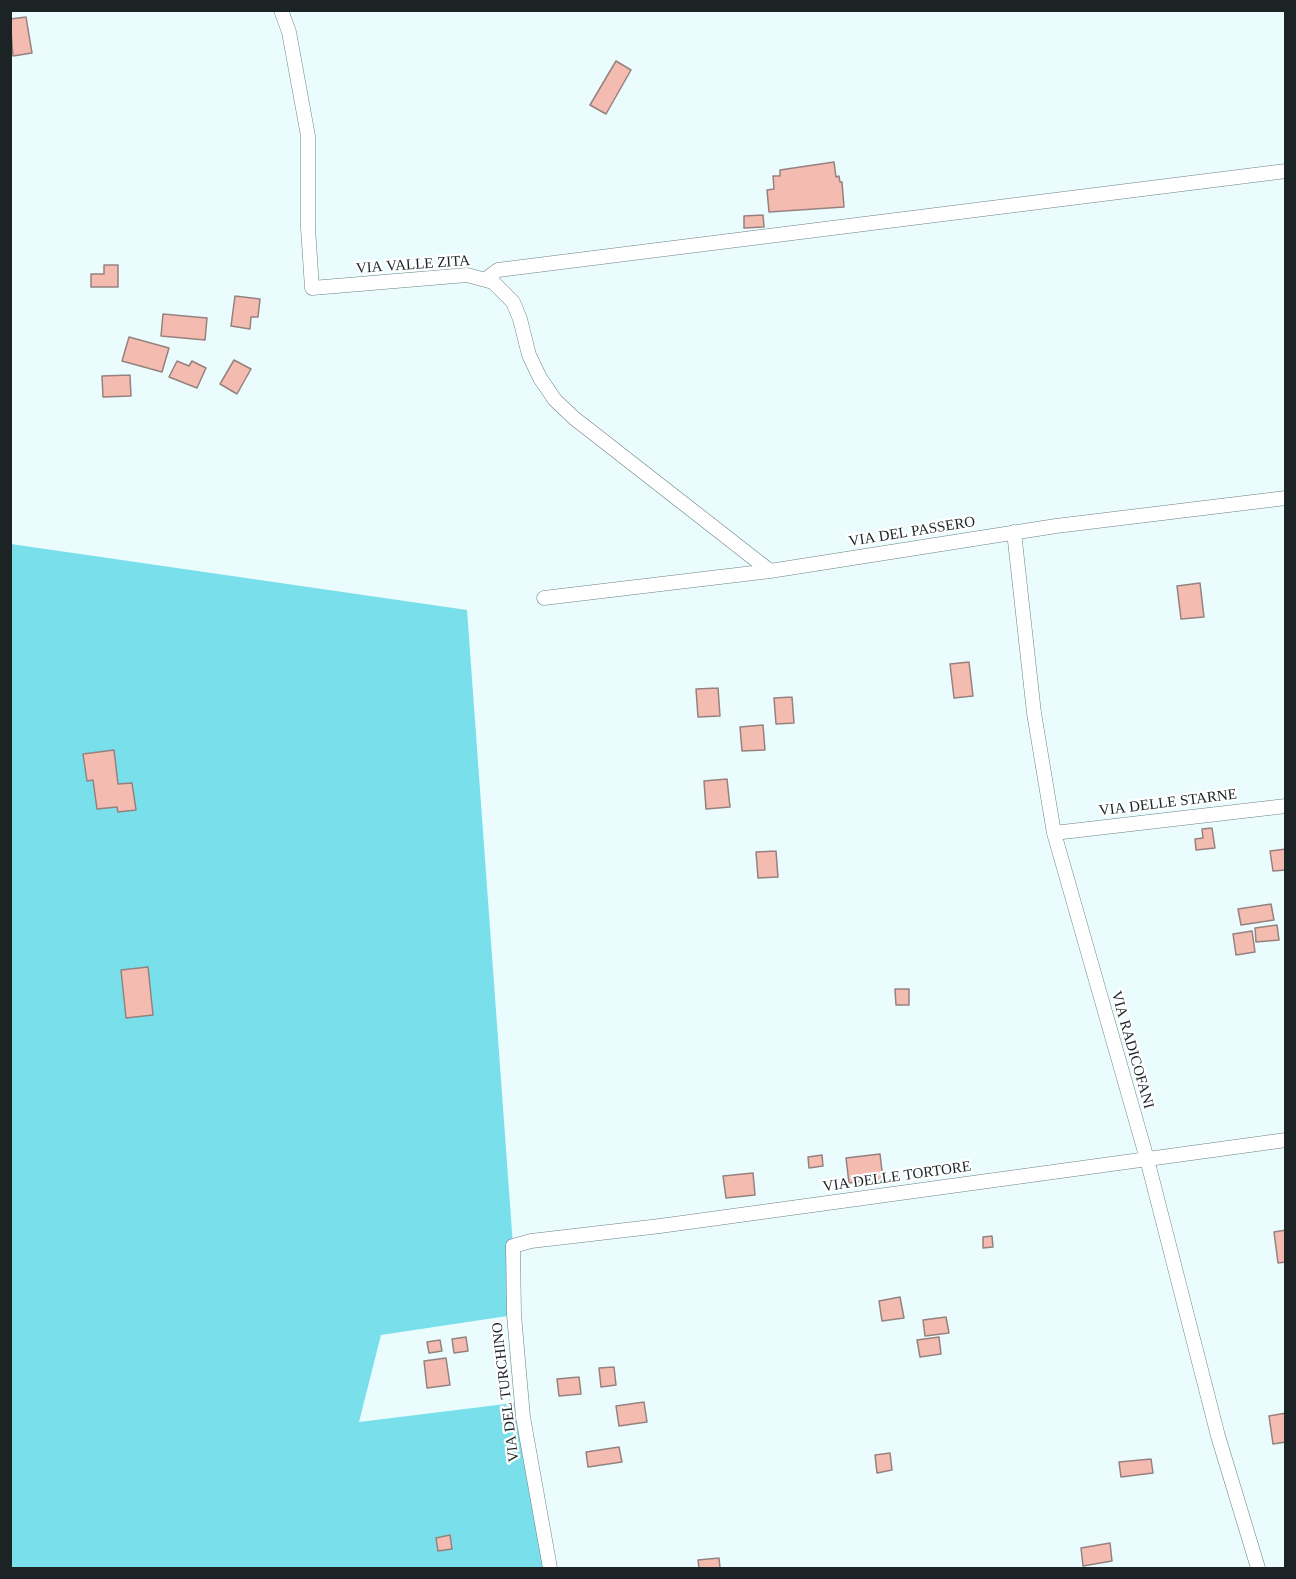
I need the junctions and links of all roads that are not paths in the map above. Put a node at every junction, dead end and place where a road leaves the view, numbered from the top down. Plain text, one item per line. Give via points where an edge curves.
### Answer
1 (281, 10) edge
2 (1286, 171) edge
3 (486, 279) junction
4 (1286, 498) edge
5 (1014, 532) junction
6 (770, 571) junction
7 (544, 598) dead end
8 (1286, 806) edge
9 (1054, 833) junction
10 (1286, 1140) edge
11 (1147, 1159) junction
12 (513, 1246) joint
13 (550, 1569) edge
14 (1258, 1569) edge

1 - 3 street, VIA VALLE ZITA via 289,32 309,136 312,288 467,275
2 - 3 street via 498,270
3 - 6 street, VIA VALLE ZITA via 513,302 529,355 555,400
4 - 5 street, VIA DEL PASSERO
5 - 6 street, VIA DEL PASSERO
5 - 9 street, VIA RADICOFANI via 1034,713
6 - 7 street, VIA DEL PASSERO
8 - 9 street, VIA DELLE STARNE
9 - 11 street, VIA RADICOFANI
10 - 11 street, VIA DELLE TORTORE
11 - 12 street, VIA DELLE TORTORE
11 - 14 street, VIA RADICOFANI via 1218,1436
12 - 13 street, VIA DEL TURCHINO via 514,1315 523,1417

